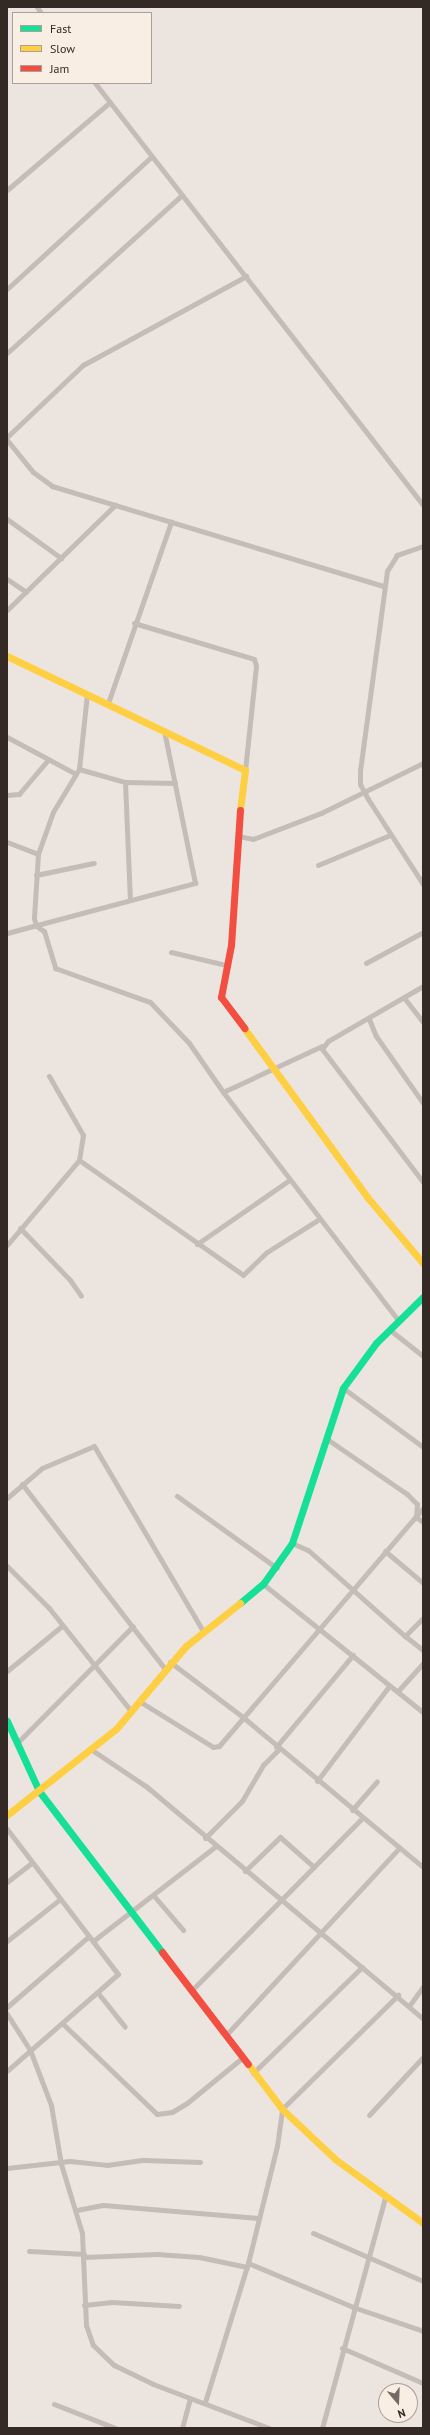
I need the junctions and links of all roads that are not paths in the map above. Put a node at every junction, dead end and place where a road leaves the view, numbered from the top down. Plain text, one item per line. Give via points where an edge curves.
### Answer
1 (96, 84) edge
2 (110, 102) junction
3 (151, 157) junction
4 (7, 190) edge
5 (181, 196) junction
6 (246, 276) junction
7 (7, 289) edge
8 (7, 353) edge
9 (7, 437) edge
10 (7, 440) edge
11 (115, 505) junction
12 (423, 505) edge
13 (7, 519) edge
14 (171, 522) junction
15 (423, 546) edge
16 (61, 558) junction
17 (7, 579) edge
18 (383, 586) junction
19 (26, 592) junction
20 (7, 610) edge
21 (134, 623) junction
22 (7, 656) edge
23 (87, 694) junction
24 (108, 703) junction
25 (164, 730) junction
26 (7, 737) edge
27 (47, 761) junction
28 (423, 763) edge
29 (245, 770) junction
30 (78, 772) junction
31 (125, 782) junction
32 (175, 783) junction
33 (364, 793) junction
34 (7, 795) edge
35 (390, 834) junction
36 (238, 836) junction
37 (7, 842) edge
38 (38, 854) junction
39 (94, 863) dead end
40 (318, 865) dead end
41 (36, 875) junction
42 (423, 884) edge
43 (130, 900) junction
44 (36, 926) junction
45 (423, 932) edge
46 (7, 933) edge
47 (171, 952) dead end
48 (366, 963) dead end
49 (226, 965) junction
50 (423, 986) edge
51 (405, 999) junction
52 (369, 1019) junction
53 (423, 1022) edge
54 (322, 1046) junction
55 (275, 1069) junction
56 (49, 1076) dead end
57 (223, 1092) junction
58 (423, 1103) edge
59 (79, 1160) junction
60 (288, 1181) junction
61 (423, 1182) edge
62 (319, 1219) junction
63 (20, 1228) junction
64 (197, 1244) junction
65 (7, 1245) edge
66 (423, 1263) edge
67 (81, 1296) dead end
68 (423, 1297) edge
69 (399, 1321) junction
70 (390, 1330) junction
71 (423, 1356) edge
72 (343, 1388) junction
73 (327, 1439) junction
74 (423, 1447) edge
75 (22, 1484) junction
76 (177, 1496) dead end
77 (7, 1498) edge
78 (423, 1508) edge
79 (416, 1517) junction
80 (423, 1522) edge
81 (292, 1543) junction
82 (385, 1551) junction
83 (7, 1566) edge
84 (277, 1568) junction
85 (423, 1583) edge
86 (263, 1584) junction
87 (351, 1589) junction
88 (423, 1618) edge
89 (63, 1625) junction
90 (132, 1626) junction
91 (318, 1629) junction
92 (203, 1631) junction
93 (405, 1636) junction
94 (423, 1650) edge
95 (353, 1655) junction
96 (170, 1662) junction
97 (423, 1663) edge
98 (95, 1665) junction
99 (165, 1669) junction
100 (7, 1670) edge
101 (389, 1686) junction
102 (398, 1691) junction
103 (139, 1701) junction
104 (131, 1711) junction
105 (423, 1712) edge
106 (244, 1718) junction
107 (7, 1721) edge
108 (18, 1742) junction
109 (278, 1748) junction
110 (92, 1750) junction
111 (317, 1781) junction
112 (377, 1781) dead end
113 (40, 1790) junction
114 (352, 1810) junction
115 (7, 1815) edge
116 (362, 1818) junction
117 (7, 1829) edge
118 (205, 1838) junction
119 (216, 1846) junction
120 (399, 1848) junction
121 (31, 1863) junction
122 (314, 1867) junction
123 (423, 1867) edge
124 (245, 1871) junction
125 (7, 1882) edge
126 (154, 1896) junction
127 (59, 1900) junction
128 (283, 1902) junction
129 (133, 1913) junction
130 (183, 1930) dead end
131 (319, 1934) junction
132 (89, 1936) junction
133 (7, 1941) edge
134 (93, 1941) junction
135 (362, 1967) junction
136 (423, 1986) edge
137 (192, 1990) junction
138 (98, 1993) junction
139 (398, 1995) junction
140 (409, 2006) junction
141 (7, 2007) edge
142 (7, 2014) edge
143 (423, 2019) edge
144 (63, 2024) junction
145 (125, 2027) dead end
146 (226, 2035) junction
147 (30, 2050) junction
148 (423, 2057) edge
149 (242, 2058) junction
150 (7, 2071) edge
151 (253, 2073) junction
152 (282, 2109) junction
153 (369, 2115) dead end
154 (200, 2162) dead end
155 (61, 2164) junction
156 (7, 2168) edge
157 (385, 2198) junction
158 (77, 2210) junction
159 (258, 2218) junction
160 (423, 2223) edge
161 (313, 2233) dead end
162 (29, 2251) dead end
163 (84, 2256) junction
164 (365, 2259) junction
165 (247, 2265) junction
166 (423, 2281) edge
167 (84, 2305) junction
168 (179, 2306) dead end
169 (353, 2307) junction
170 (423, 2331) edge
171 (342, 2348) junction
172 (423, 2383) edge
173 (190, 2399) junction
174 (205, 2402) junction
175 (54, 2404) dead end
176 (115, 2428) edge
177 (182, 2428) edge
178 (269, 2428) edge
179 (322, 2428) edge

1 - 2 street
2 - 3 street
2 - 4 street
3 - 5 street
3 - 7 street
5 - 6 street
5 - 8 street
6 - 9 street via 83,366
6 - 12 street
10 - 11 street via 42,480
11 - 14 street
11 - 16 street
13 - 16 street
14 - 18 street
14 - 21 street
15 - 18 street via 392,559
16 - 19 street
17 - 19 street
18 - 33 street via 360,770
19 - 20 street
21 - 24 street
21 - 29 street via 254,659 256,666
22 - 23 street
23 - 24 street
23 - 30 street
24 - 25 street
25 - 29 street
25 - 32 street
26 - 27 street
27 - 30 street
27 - 34 street via 19,794
28 - 33 street
29 - 36 street
30 - 31 street
30 - 38 street via 54,812
31 - 32 street
31 - 43 street
32 - 43 street via 196,882
33 - 35 street
33 - 36 street via 253,839
35 - 40 street
35 - 42 street
36 - 49 street via 231,945
37 - 38 street
38 - 41 street
39 - 41 street
41 - 44 street
43 - 44 street
44 - 46 street
44 - 57 street via 44,930 55,968 150,1002 189,1043
45 - 48 street
47 - 49 street
49 - 55 street via 221,997 225,1006
50 - 51 street
51 - 52 street
51 - 53 street
52 - 54 street
52 - 58 street via 376,1036
54 - 55 street
54 - 61 street via 326,1058
55 - 57 street
55 - 66 street via 368,1198
56 - 59 street via 82,1135
57 - 60 street
59 - 63 street
59 - 64 street
60 - 62 street
60 - 64 street
62 - 64 street via 267,1252 243,1275
62 - 69 street
63 - 65 street
63 - 67 street via 70,1280
68 - 69 street
69 - 70 street
70 - 71 street
70 - 72 street
72 - 73 street
72 - 74 street
73 - 79 street via 407,1494 417,1504
73 - 81 street
75 - 77 street
75 - 90 street
75 - 92 street via 42,1468 83,1449 96,1448
76 - 84 street
78 - 79 street
79 - 80 street
79 - 82 street
81 - 84 street
81 - 87 street via 308,1550
82 - 85 street
82 - 87 street
83 - 89 street
84 - 86 street
86 - 91 street
86 - 92 street
87 - 91 street
87 - 93 street
88 - 93 street
89 - 98 street
89 - 100 street
90 - 98 street
90 - 99 street
91 - 95 street
91 - 106 street
92 - 96 street
93 - 94 street
95 - 101 street
95 - 109 street
96 - 99 street
96 - 106 street
97 - 102 street
98 - 104 street
98 - 108 street
99 - 103 street
101 - 102 street
101 - 111 street
102 - 105 street
103 - 104 street
103 - 106 street via 213,1747 219,1746
104 - 110 street
106 - 109 street
107 - 108 street
108 - 113 street
109 - 111 street
109 - 118 street via 263,1766 242,1801
110 - 113 street
110 - 118 street via 146,1787
111 - 114 street
112 - 114 street
113 - 115 street
113 - 129 street
114 - 116 street
116 - 120 street
116 - 122 street
117 - 121 street
118 - 119 street
119 - 124 street
119 - 126 street
120 - 123 street
120 - 131 street
121 - 125 street
121 - 127 street
122 - 124 street via 280,1836
122 - 128 street
124 - 128 street
126 - 129 street
126 - 130 street
127 - 132 street
127 - 133 street
128 - 131 street
128 - 137 street
129 - 134 street
129 - 137 street
131 - 135 street
131 - 146 street
132 - 134 street
132 - 141 street
134 - 138 street via 118,1974
135 - 139 street
135 - 151 street
136 - 140 street
137 - 146 street
138 - 144 street
138 - 145 street
139 - 140 street
139 - 152 street
140 - 143 street
142 - 147 street
144 - 147 street
144 - 149 street via 157,2114 172,2112 187,2103
146 - 149 street
147 - 150 street
147 - 155 street via 49,2099
148 - 153 street
149 - 151 street
151 - 152 street
152 - 157 street via 335,2159
152 - 159 street via 277,2146
154 - 155 street via 144,2160 107,2164 86,2161
155 - 156 street
155 - 158 street
157 - 160 street
157 - 164 street
158 - 159 street via 103,2205
158 - 163 street
159 - 165 street
161 - 164 street
162 - 163 street
163 - 165 street via 171,2255
163 - 167 street
164 - 166 street
164 - 169 street
165 - 169 street
165 - 174 street
167 - 168 street via 112,2302
167 - 173 street via 89,2338 101,2354 114,2365
169 - 170 street
169 - 171 street
171 - 172 street
171 - 179 street
173 - 174 street
173 - 177 street
174 - 178 street
175 - 176 street

